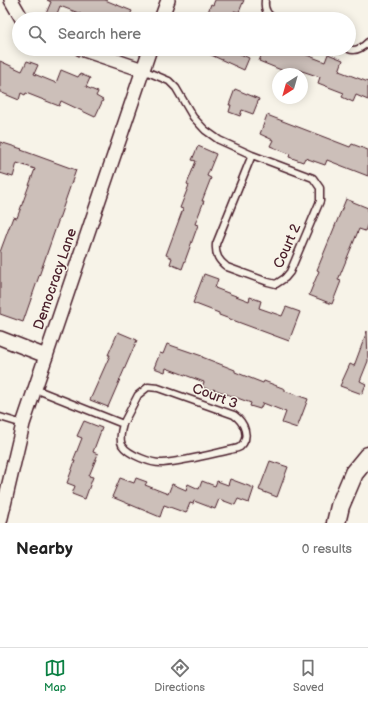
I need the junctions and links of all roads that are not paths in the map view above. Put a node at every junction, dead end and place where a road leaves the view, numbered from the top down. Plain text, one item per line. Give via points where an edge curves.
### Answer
1 (11, 0) edge
2 (168, 0) edge
3 (265, 0) edge
4 (18, 12) edge
5 (164, 12) edge
6 (267, 12) edge
7 (368, 42) edge
8 (356, 49) edge
9 (102, 56) edge
10 (148, 56) edge
11 (143, 70) junction
12 (252, 155) junction
13 (0, 338) edge
14 (46, 356) junction
15 (34, 389) junction
16 (0, 417) edge
17 (23, 424) junction
18 (123, 424) junction
19 (368, 456) edge
20 (0, 522) edge
21 (336, 523) edge

1 - 4 street
2 - 5 street
3 - 6 lane via 264,7
7 - 8 lane
9 - 11 street
10 - 11 street, Democracy Lane
11 - 12 lane, Court 2 via 169,81 205,130 219,140
11 - 14 street, Democracy Lane
12 - 12 lane, Court 2 via 215,252 227,267 276,284 290,272 320,201 320,188 313,178
13 - 14 street
14 - 15 street, Democracy Lane
15 - 17 street, Democracy Lane
15 - 18 lane
16 - 17 lane
17 - 20 street, Democracy Lane
18 - 18 lane, Court 3 via 120,432 122,445 141,458 162,463 230,450 239,447 245,439 243,424 234,415 158,388 148,387 138,395
19 - 21 street via 354,473

